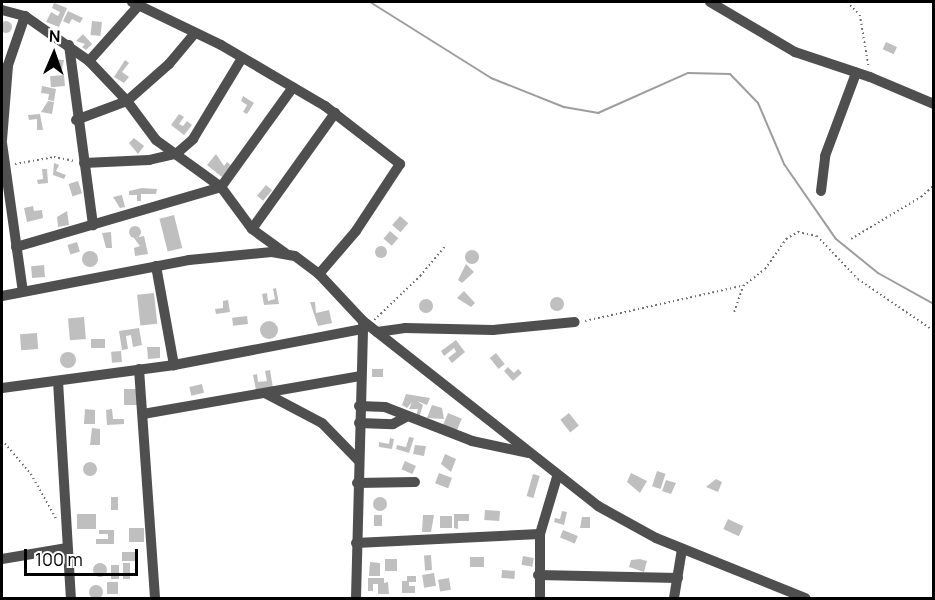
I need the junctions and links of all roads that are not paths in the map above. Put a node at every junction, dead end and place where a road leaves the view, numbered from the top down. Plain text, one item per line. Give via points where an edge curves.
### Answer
1 (710, 2) edge
2 (136, 3) edge
3 (2, 10) edge
4 (25, 16) junction
5 (195, 33) junction
6 (69, 45) junction
7 (242, 58) junction
8 (88, 61) junction
9 (5, 64) edge
10 (856, 74) junction
11 (293, 87) junction
12 (127, 101) junction
13 (933, 104) edge
14 (335, 113) junction
15 (76, 120) junction
16 (2, 141) edge
17 (176, 154) junction
18 (84, 163) junction
19 (2, 165) edge
20 (221, 187) junction
21 (821, 191) dead end
22 (5, 208) edge
23 (93, 225) junction
24 (252, 229) junction
25 (15, 247) junction
26 (285, 253) junction
27 (156, 266) junction
28 (319, 274) junction
29 (23, 292) junction
30 (2, 296) edge
31 (575, 322) road end
32 (368, 327) junction
33 (174, 365) junction
34 (139, 369) junction
35 (360, 376) junction
36 (58, 381) junction
37 (2, 388) edge
38 (265, 393) junction
39 (359, 406) junction
40 (142, 414) junction
41 (406, 417) junction
42 (359, 423) junction
43 (528, 453) junction
44 (357, 460) junction
45 (557, 477) junction
46 (415, 482) dead end
47 (357, 483) junction
48 (540, 534) junction
49 (356, 543) junction
50 (67, 548) junction
51 (682, 549) junction
52 (2, 559) edge
53 (538, 575) junction
54 (678, 578) junction
55 (71, 598) edge
56 (155, 598) edge
57 (356, 598) edge
58 (535, 598) edge
59 (540, 598) edge
60 (674, 598) edge
61 (803, 598) edge

1 - 10 street via 795,52
2 - 5 street
2 - 8 street
3 - 4 street
4 - 6 street
4 - 9 street
5 - 7 street
5 - 12 street
6 - 8 street
6 - 15 street
7 - 11 street
7 - 17 street via 193,139
8 - 12 street
9 - 16 street
10 - 13 street
10 - 21 street via 825,156
11 - 14 street
11 - 20 street
12 - 15 street
12 - 17 street via 156,140
14 - 24 street
14 - 28 street via 401,166 356,231
15 - 18 street
16 - 19 street
17 - 18 street via 149,160
17 - 20 street
18 - 23 street
19 - 22 street
20 - 23 street
20 - 24 street
22 - 25 street
23 - 25 street
24 - 26 street
25 - 29 street
26 - 27 street via 242,254
26 - 28 street via 304,261
27 - 29 street
27 - 33 street
28 - 32 street
29 - 30 street
31 - 32 street via 493,330
32 - 33 street
32 - 35 street
32 - 43 street via 450,386
33 - 34 street
34 - 36 street
34 - 40 street
35 - 38 street
35 - 39 street
36 - 37 street
36 - 50 street
38 - 40 street
38 - 44 street via 322,423
39 - 41 street via 385,407
39 - 42 street
40 - 56 street
41 - 42 street via 393,424
41 - 43 street via 478,443
42 - 44 street
43 - 45 street
44 - 47 street
45 - 48 street
45 - 51 street via 617,517
46 - 47 street
47 - 49 street
48 - 49 street
48 - 53 street
49 - 57 street
50 - 52 street
50 - 55 street
51 - 54 street
51 - 61 street
53 - 54 street
53 - 59 street
54 - 60 street
58 - 59 street

